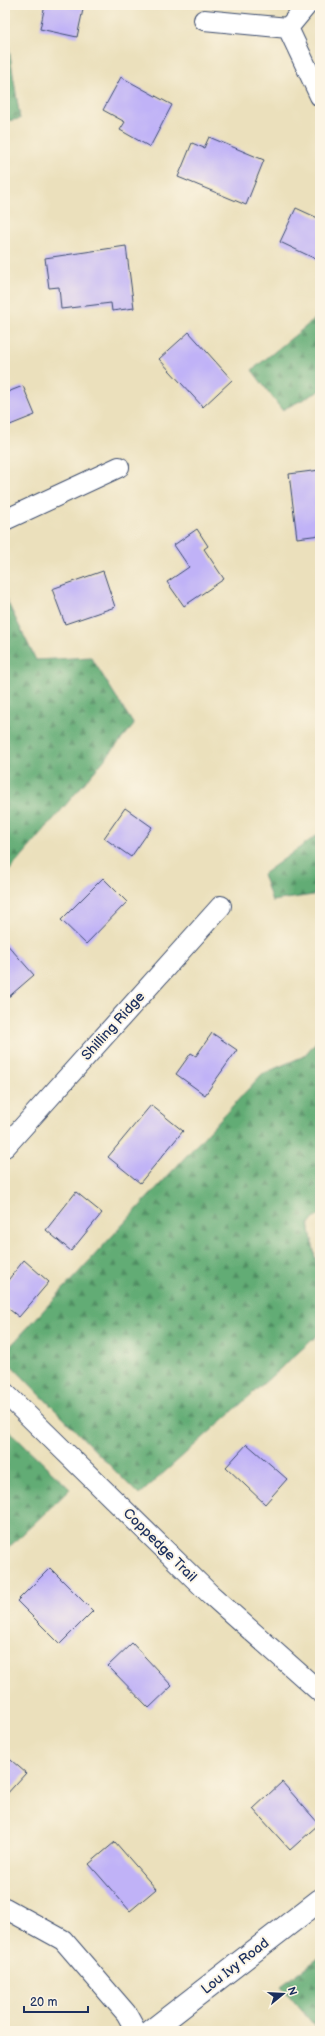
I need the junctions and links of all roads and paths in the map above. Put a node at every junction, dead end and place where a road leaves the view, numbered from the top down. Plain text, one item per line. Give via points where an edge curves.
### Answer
1 (307, 5) edge
2 (204, 20) dead end
3 (288, 28) junction
4 (320, 96) edge
5 (119, 466) dead end
6 (5, 520) edge
7 (221, 906) dead end
8 (5, 1147) edge
9 (5, 1393) edge
10 (320, 1692) edge
11 (320, 1900) edge
12 (5, 1908) edge
13 (136, 2031) edge
14 (151, 2031) edge

1 - 3 street
2 - 3 street
3 - 4 street
5 - 6 street
7 - 8 street, Shilling Ridge
9 - 10 street, Coppedge Trail via 210,1594
11 - 14 street, Lou Ivy Road
12 - 13 street via 63,1940 126,2013

